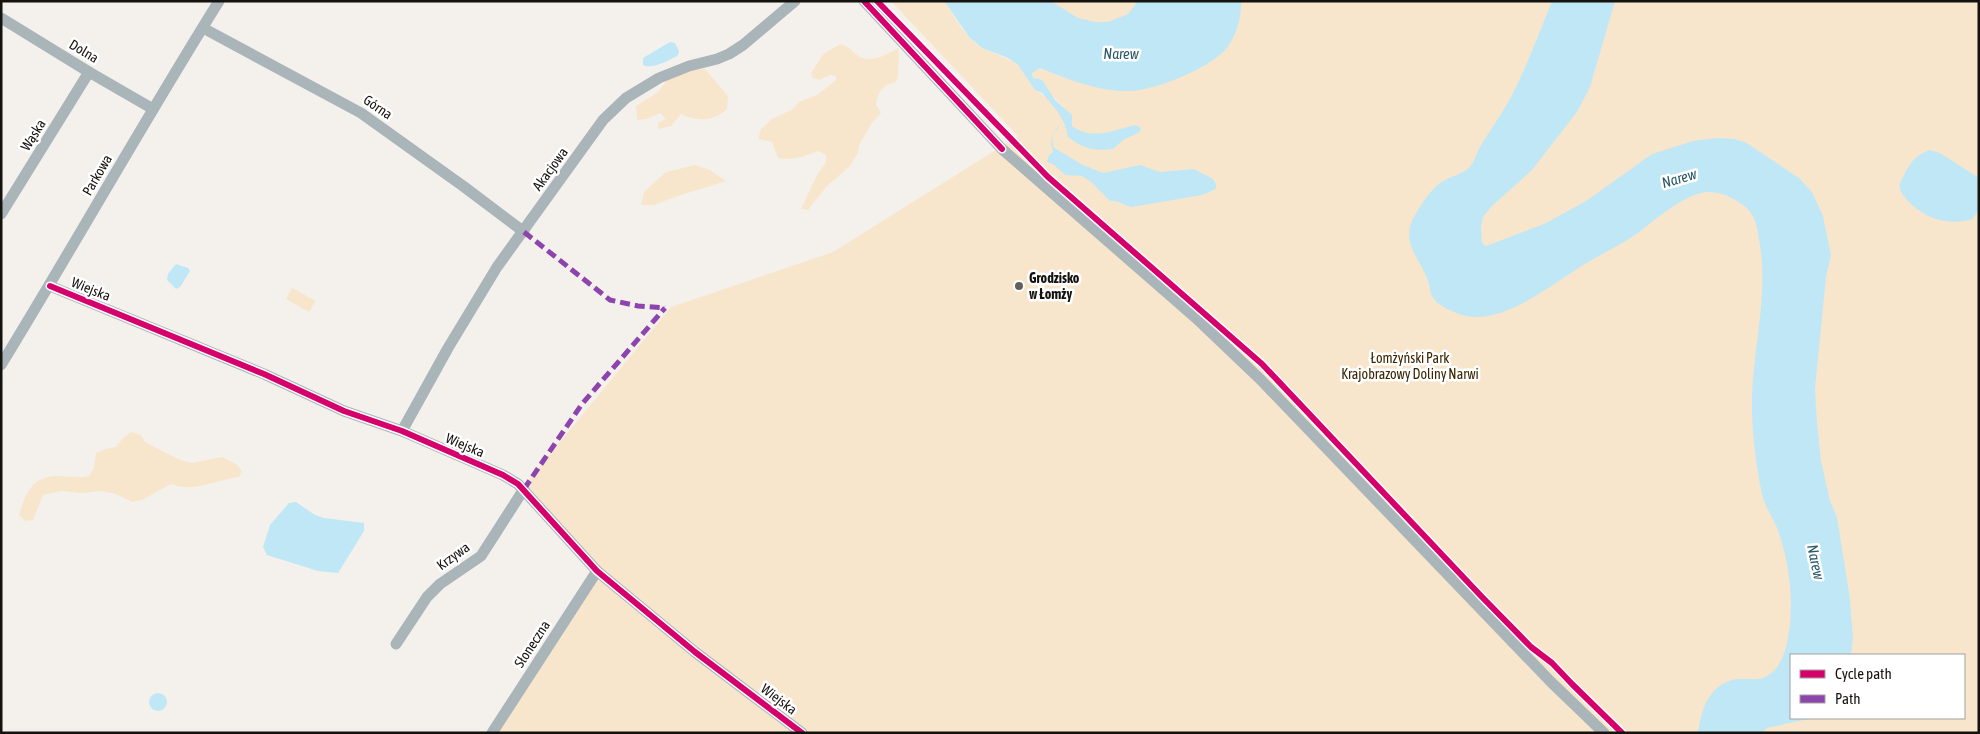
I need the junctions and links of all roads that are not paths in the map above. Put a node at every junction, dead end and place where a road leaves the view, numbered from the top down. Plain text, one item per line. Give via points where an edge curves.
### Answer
1 (219, 1) edge
2 (795, 1) edge
3 (864, 1) edge
4 (1, 18) edge
5 (202, 28) junction
6 (89, 72) junction
7 (152, 109) junction
8 (1, 214) edge
9 (524, 232) junction
10 (50, 286) junction
11 (1, 365) edge
12 (402, 431) junction
13 (524, 488) junction
14 (597, 571) junction
15 (396, 644) dead end
16 (790, 729) edge
17 (492, 733) edge
18 (802, 733) edge
19 (1604, 733) edge

1 - 5 street, Parkowa
2 - 9 street, Akacjowa via 729,54 674,71 626,98 603,120
3 - 19 street via 1002,149 1196,318 1260,379
4 - 6 street, Dolna
5 - 7 street, Parkowa
5 - 9 street, Górna via 361,113
6 - 7 street, Dolna
6 - 8 street, Wąska
7 - 10 street, Parkowa
9 - 12 street, Akacjowa via 497,267
10 - 11 street, Parkowa
10 - 12 street, Wiejska via 344,410
12 - 13 street, Wiejska
13 - 14 street, Wiejska
13 - 15 street, Krzywa via 481,556 434,589
14 - 16 street, Wiejska
14 - 17 street, Słoneczna
16 - 18 street, Wiejska

